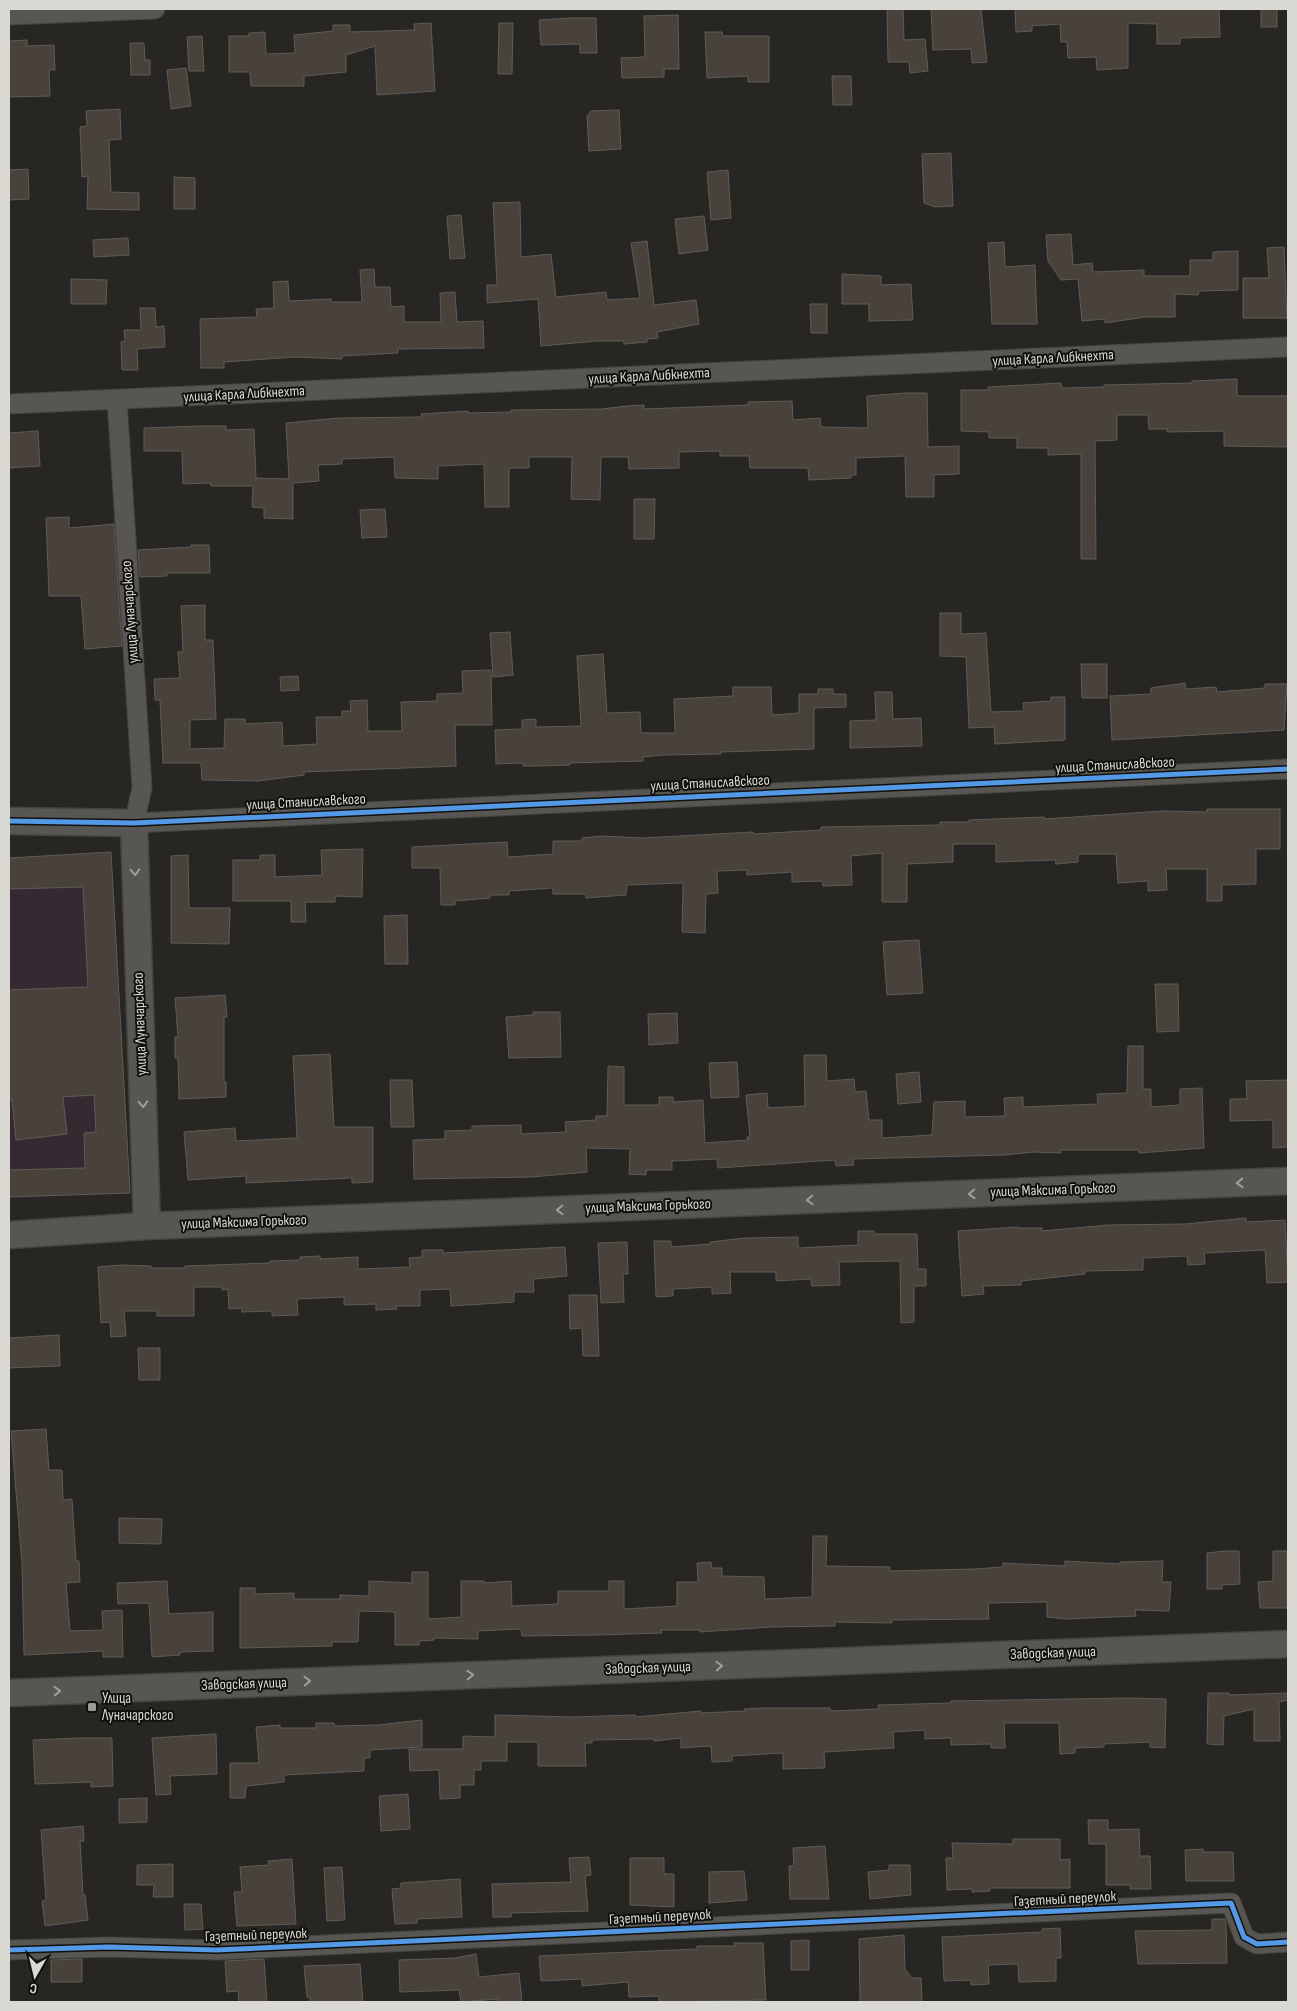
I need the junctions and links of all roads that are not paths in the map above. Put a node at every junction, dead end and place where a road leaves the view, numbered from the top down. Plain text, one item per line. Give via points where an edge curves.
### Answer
1 (155, 9) edge
2 (9, 15) edge
3 (1288, 347) edge
4 (117, 400) junction
5 (9, 404) edge
6 (1288, 769) edge
7 (9, 821) edge
8 (134, 823) junction
9 (1288, 1181) edge
10 (147, 1226) junction
11 (9, 1235) edge
12 (1288, 1644) edge
13 (9, 1693) edge
14 (1288, 1942) edge
15 (9, 1950) edge

1 - 2 street
3 - 4 street, улица Карла Либкнехта
4 - 5 street, улица Карла Либкнехта
4 - 8 street, улица Луначарского via 142,788
6 - 8 street, улица Станиславского
7 - 8 main road
8 -> 10 main road, улица Луначарского
9 -> 10 main road, улица Максима Горького
10 - 11 main road, улица Максима Горького
13 -> 12 main road, Заводская улица
14 - 15 street, Газетный переулок via 1256,1944 1244,1937 1231,1903 216,1950 109,1947

